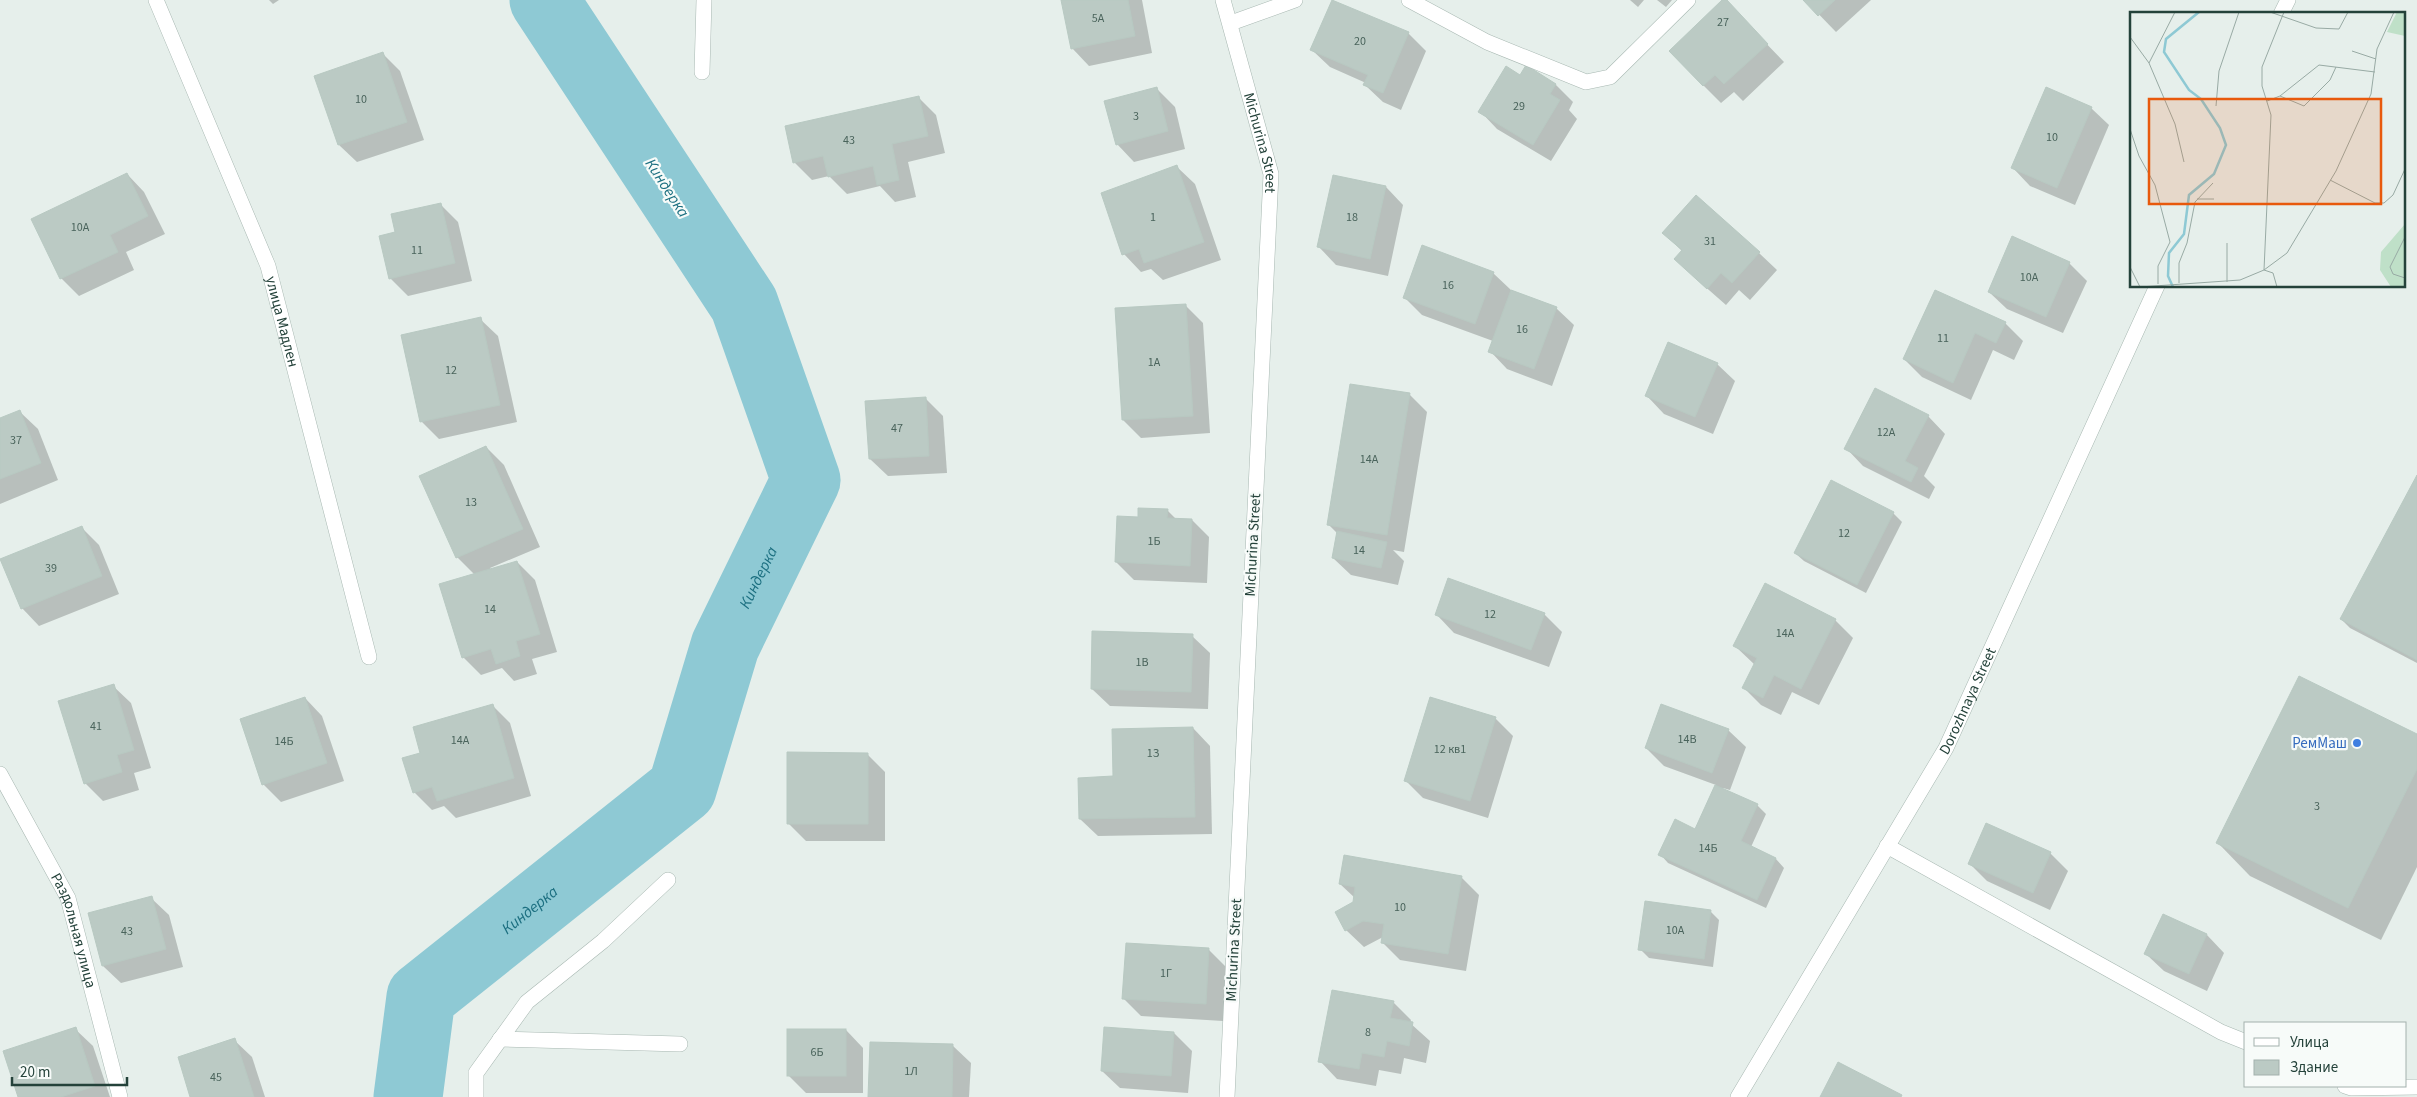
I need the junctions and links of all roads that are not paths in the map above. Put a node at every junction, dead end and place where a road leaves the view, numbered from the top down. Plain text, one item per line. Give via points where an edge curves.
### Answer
1 (156, 0) edge
2 (704, 0) edge
3 (1223, 0) edge
4 (1295, 0) edge
5 (1409, 0) edge
6 (1688, 0) edge
7 (2288, 0) edge
8 (2282, 12) edge
9 (1231, 23) junction
10 (702, 72) dead end
11 (2156, 288) edge
12 (369, 657) dead end
13 (0, 774) edge
14 (1887, 846) junction
15 (668, 880) dead end
16 (500, 1039) junction
17 (2244, 1041) edge
18 (680, 1044) dead end
19 (2348, 1087) edge
20 (2417, 1087) edge
21 (120, 1097) edge
22 (476, 1097) edge
23 (1227, 1097) edge
24 (1738, 1097) edge

1 - 12 street, улица Мадлен via 268,266
2 - 10 street
3 - 9 street, Michurina Street
4 - 9 street
5 - 6 street via 1487,42 1586,82 1610,77
7 - 8 street
9 - 23 street, Michurina Street via 1271,174
11 - 14 street, Dorozhnaya Street via 1946,748
13 - 21 street, Раздольная улица via 68,898
14 - 17 street via 2221,1032
14 - 24 street, Dorozhnaya Street
15 - 16 street via 603,941 527,1002
16 - 18 street
16 - 22 street via 476,1072
19 - 20 street

